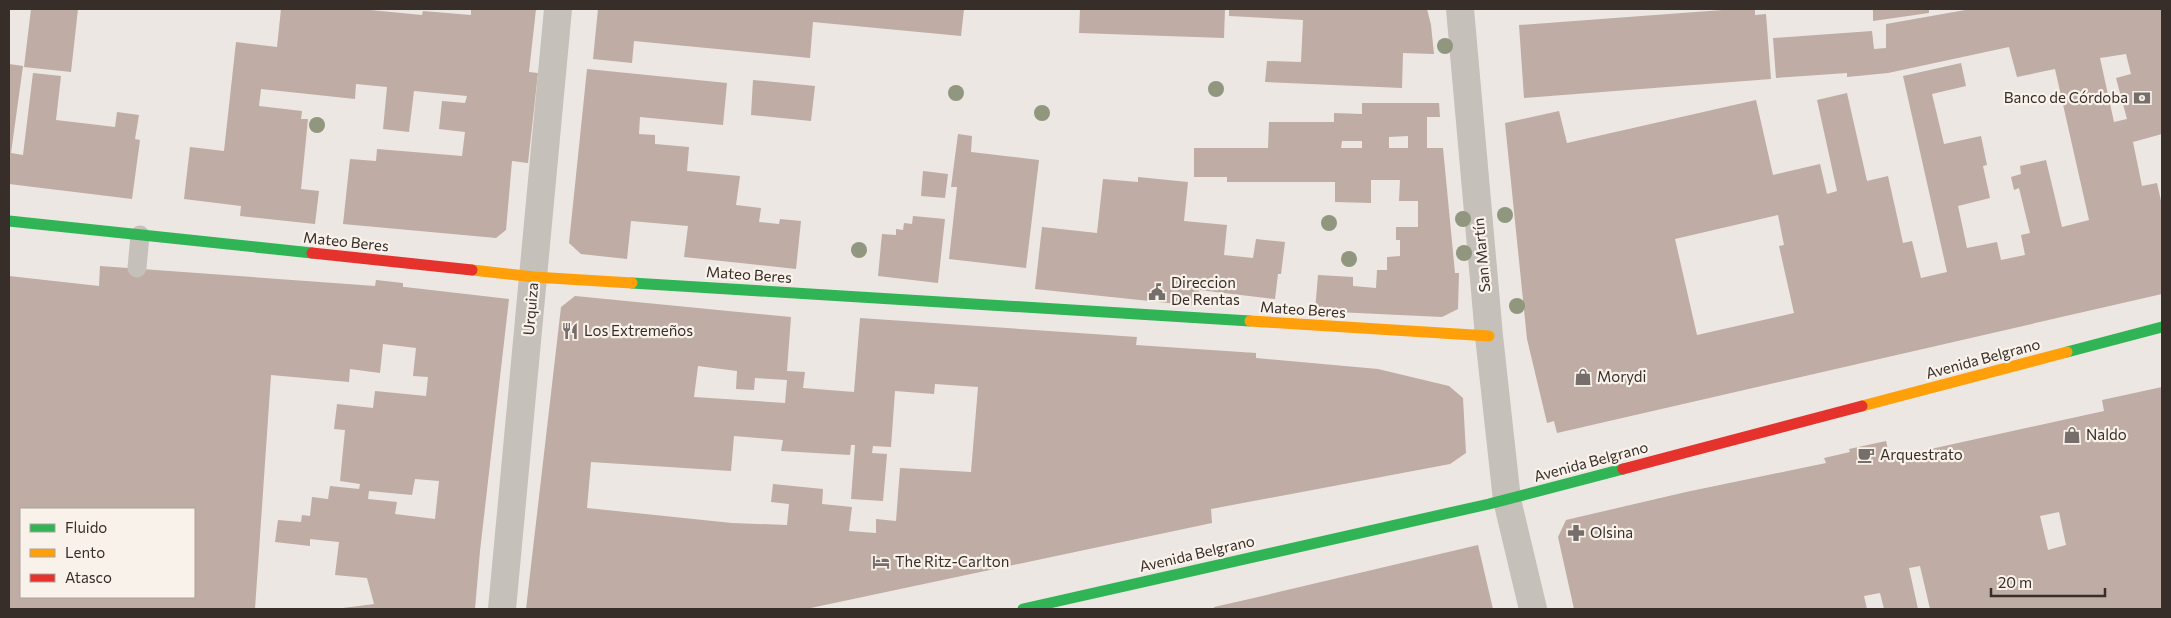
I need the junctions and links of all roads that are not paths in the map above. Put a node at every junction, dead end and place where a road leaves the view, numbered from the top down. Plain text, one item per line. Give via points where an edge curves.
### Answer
1 (558, 9) edge
2 (1460, 9) edge
3 (9, 221) edge
4 (140, 235) junction
5 (137, 268) dead end
6 (534, 277) junction
7 (2162, 327) edge
8 (1490, 336) junction
9 (1507, 500) junction
10 (502, 609) edge
11 (1024, 609) edge
12 (1533, 609) edge

1 - 6 street, Urquiza
2 - 8 street, San Martín
3 - 4 street, Mateo Beres
4 - 5 lane
4 - 6 street, Mateo Beres
6 - 8 street, Mateo Beres
6 - 10 street, Urquiza
7 - 9 street, Avenida Belgrano
8 - 9 street, San Martín
9 - 11 street, Avenida Belgrano
9 - 12 street, San Martín

